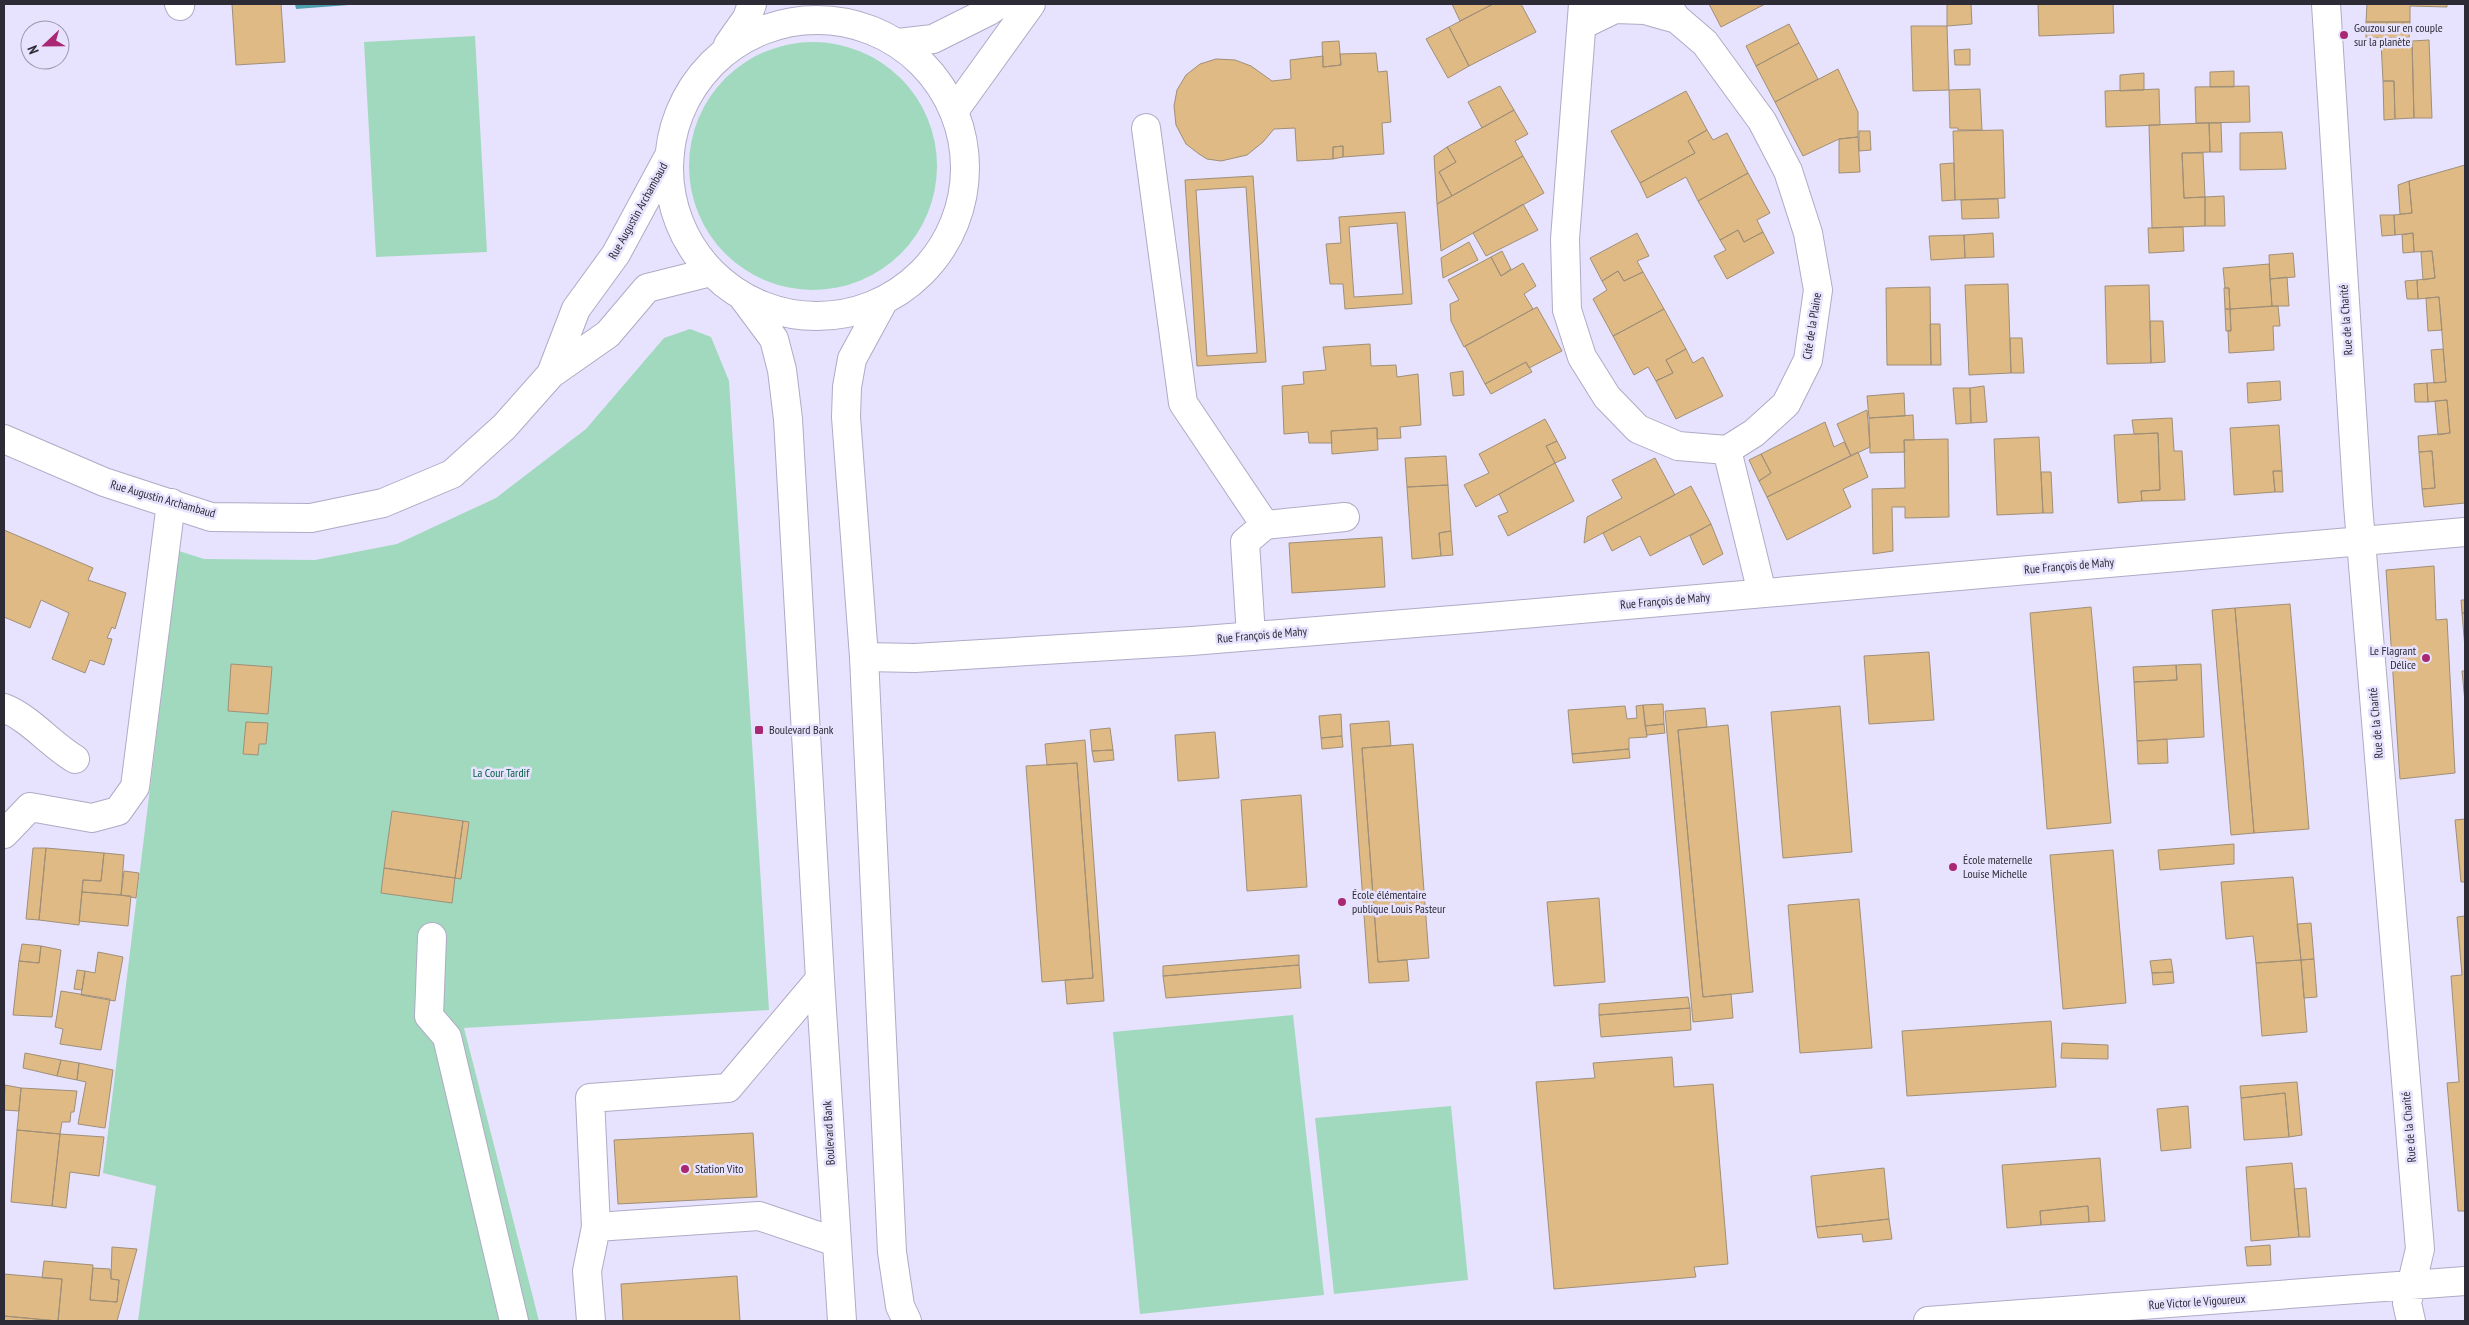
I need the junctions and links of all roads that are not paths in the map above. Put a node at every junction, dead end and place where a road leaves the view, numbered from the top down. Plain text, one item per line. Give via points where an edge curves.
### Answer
1 (752, 4) edge
2 (999, 4) edge
3 (1031, 4) edge
4 (2326, 4) edge
5 (1671, 11) edge
6 (844, 13) edge
7 (1583, 14) edge
8 (898, 43) junction
9 (722, 54) junction
10 (954, 110) junction
11 (1146, 128) dead end
12 (670, 154) junction
13 (711, 272) junction
14 (742, 296) junction
15 (883, 302) junction
16 (551, 374) junction
17 (4, 439) edge
18 (1727, 450) junction
19 (171, 503) junction
20 (1345, 517) dead end
21 (1265, 525) junction
22 (2465, 532) edge
23 (2361, 542) junction
24 (1762, 592) junction
25 (1251, 636) junction
26 (864, 657) junction
27 (4, 708) edge
28 (75, 759) dead end
29 (4, 834) edge
30 (432, 938) dead end
31 (820, 979) junction
32 (596, 1227) junction
33 (836, 1242) junction
34 (2465, 1281) edge
35 (2412, 1285) junction
36 (514, 1321) edge
37 (591, 1321) edge
38 (842, 1321) edge
39 (907, 1321) edge
40 (1928, 1321) edge
41 (2411, 1321) edge

1 - 9 street via 747,18
2 - 8 street via 933,38
3 - 10 street
4 - 23 street, Rue de la Charité
5 - 7 street via 1615,9
5 - 18 street, Cité de la Plaine via 1705,43 1762,121 1788,171 1808,233 1818,290 1808,360 1786,404 1754,433
6 - 8 street
6 - 9 street via 760,30
7 - 18 street via 1565,239 1567,310 1582,357 1607,397 1638,429 1678,446
8 - 10 street via 931,73
9 - 12 street via 696,82 678,116
10 - 15 street via 964,147 965,184 956,221 939,254 927,268 914,282
11 - 21 street via 1183,403
12 - 13 street via 672,198 687,239
12 - 16 street, Rue Augustin Archambaud via 616,254 576,309
13 - 14 street
13 - 16 street, Rue Augustin Archambaud via 647,288 608,334
14 - 15 street via 776,311 812,317 849,314
14 - 31 street, Boulevard Bank via 774,339 782,370 788,419
15 - 26 street via 852,358 847,387 846,417
16 - 19 street, Rue Augustin Archambaud via 504,427 452,474 384,504 311,518 211,516
17 - 19 street, Rue Augustin Archambaud via 104,482
18 - 24 street
19 - 29 street via 135,787 118,812 92,818 30,807
20 - 21 street
21 - 25 street via 1245,542
22 - 23 street, Rue François de Mahy
23 - 24 street, Rue François de Mahy
23 - 35 street, Rue de la Charité via 2420,1248
24 - 25 street, Rue François de Mahy
25 - 26 street, Rue François de Mahy via 915,658
26 - 39 street via 892,1252 900,1306
27 - 28 street via 16,713 58,749
30 - 36 street via 429,1016 447,1037
31 - 32 street via 728,1088 590,1098
31 - 33 street, Boulevard Bank
32 - 33 street via 759,1216
32 - 37 street via 587,1270
33 - 38 street, Boulevard Bank
34 - 35 street, Rue Victor le Vigoureux
35 - 40 street, Rue Victor le Vigoureux
35 - 41 street, Rue de la Charité via 2407,1303

